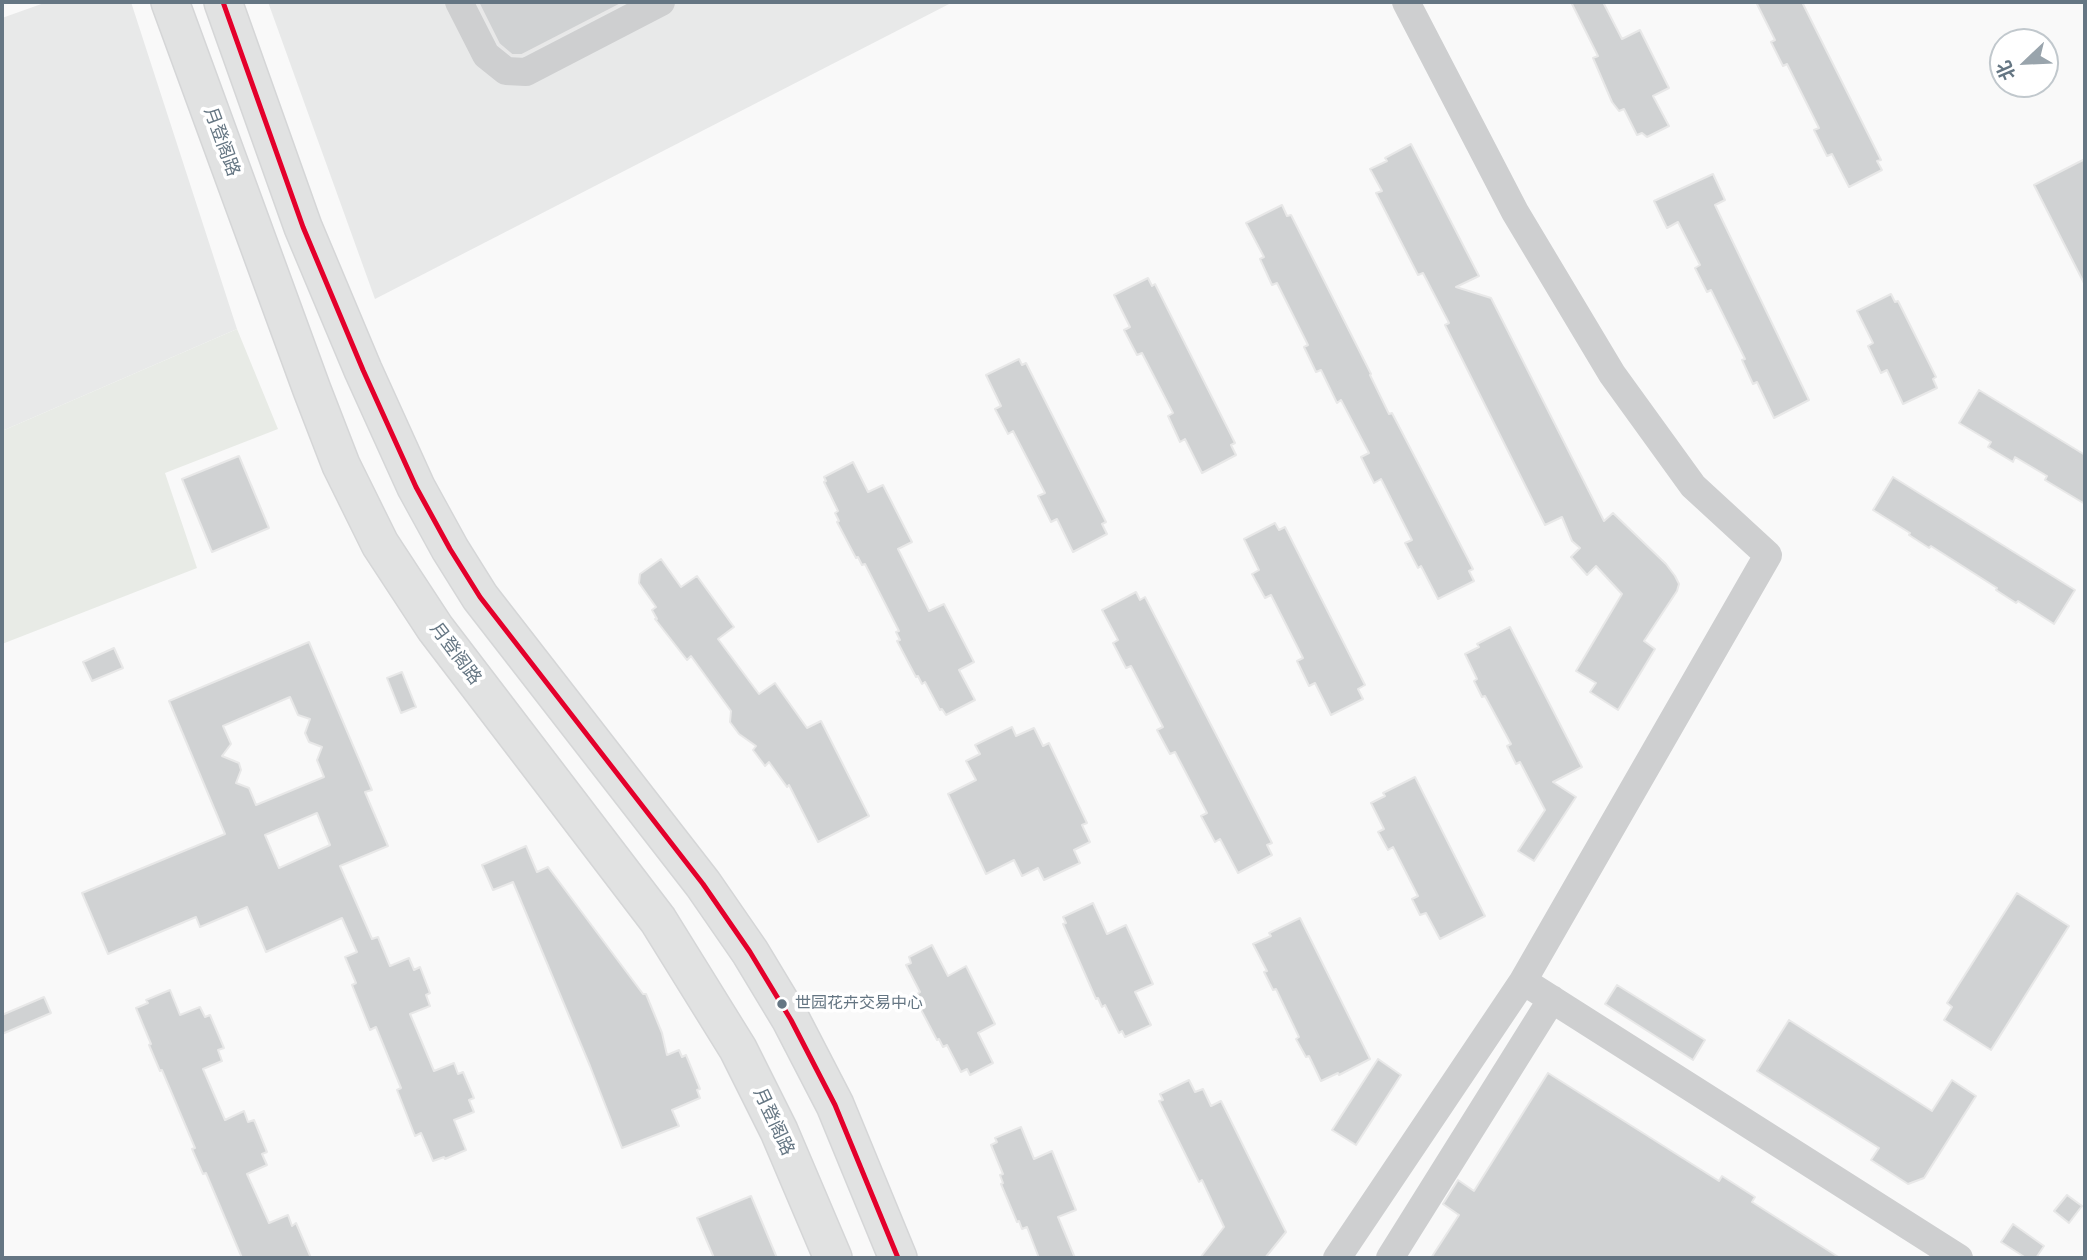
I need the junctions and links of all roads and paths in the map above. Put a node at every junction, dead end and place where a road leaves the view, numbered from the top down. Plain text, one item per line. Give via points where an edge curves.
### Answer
1 (170, 2) edge
2 (223, 2) edge
3 (459, 2) edge
4 (661, 2) edge
5 (1406, 2) edge
6 (1523, 981) junction
7 (1552, 999) junction
8 (832, 1258) edge
9 (898, 1258) edge
10 (1337, 1258) edge
11 (1390, 1258) edge
12 (1959, 1258) edge

1 - 8 main road, 月登阁路 via 341,466 380,544 435,628 658,920 738,1049 779,1131
2 - 9 main road via 303,227 400,452 444,539 480,597 703,884 750,952 835,1105
3 - 4 street via 486,55 506,71 526,72
5 - 6 street via 1515,212 1612,374 1693,486 1768,555
6 - 7 street
6 - 10 street
7 - 11 street
7 - 12 street

